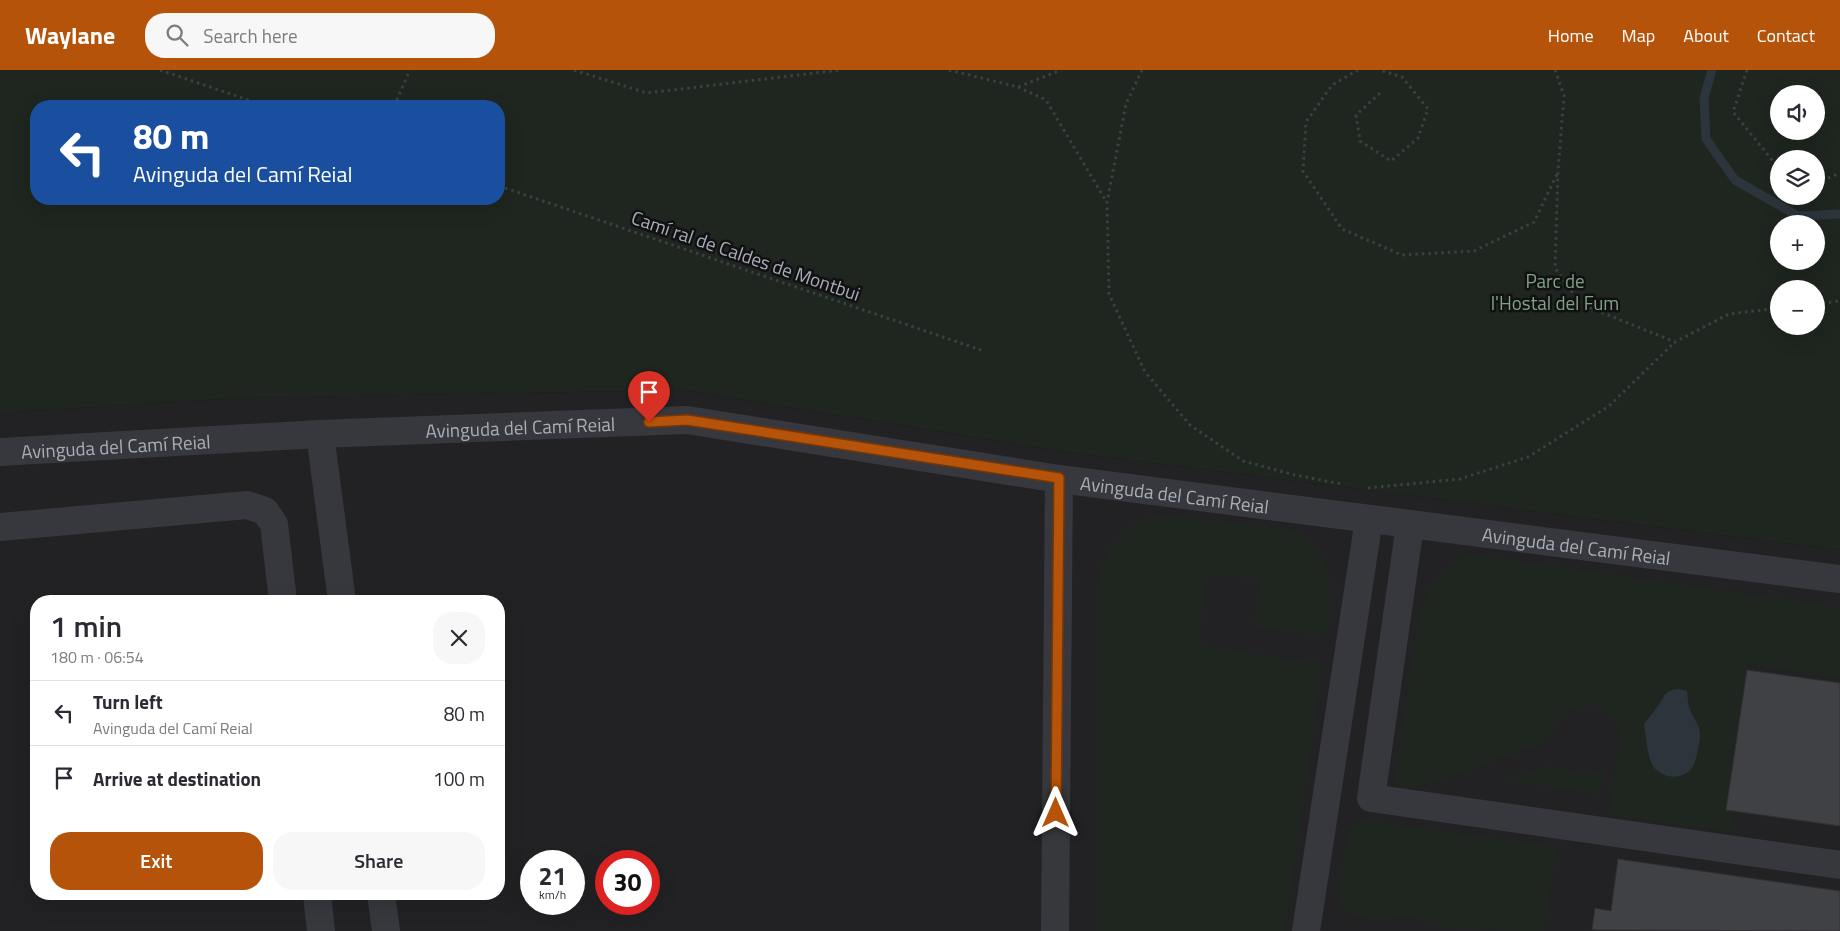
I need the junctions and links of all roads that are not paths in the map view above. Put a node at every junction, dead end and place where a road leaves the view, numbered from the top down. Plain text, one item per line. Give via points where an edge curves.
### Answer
1 (320, 434) junction
2 (0, 452) edge
3 (1059, 478) junction
4 (1369, 520) junction
5 (1410, 525) junction
6 (0, 527) edge
7 (1840, 579) edge
8 (282, 595) edge
9 (341, 595) edge
10 (1840, 865) edge
11 (318, 900) edge
12 (382, 900) edge
13 (322, 931) edge
14 (386, 931) edge
15 (1055, 931) edge
16 (1306, 931) edge

1 - 2 street, Avinguda del Camí Reial
1 - 3 street, Avinguda del Camí Reial via 687,420
1 - 9 street
3 - 4 street, Avinguda del Camí Reial
3 - 15 street
4 - 5 street, Avinguda del Camí Reial
4 - 16 street
5 - 7 street, Avinguda del Camí Reial
5 - 10 street via 1371,798
6 - 8 street via 247,504 265,511 274,524
11 - 13 street
12 - 14 street

